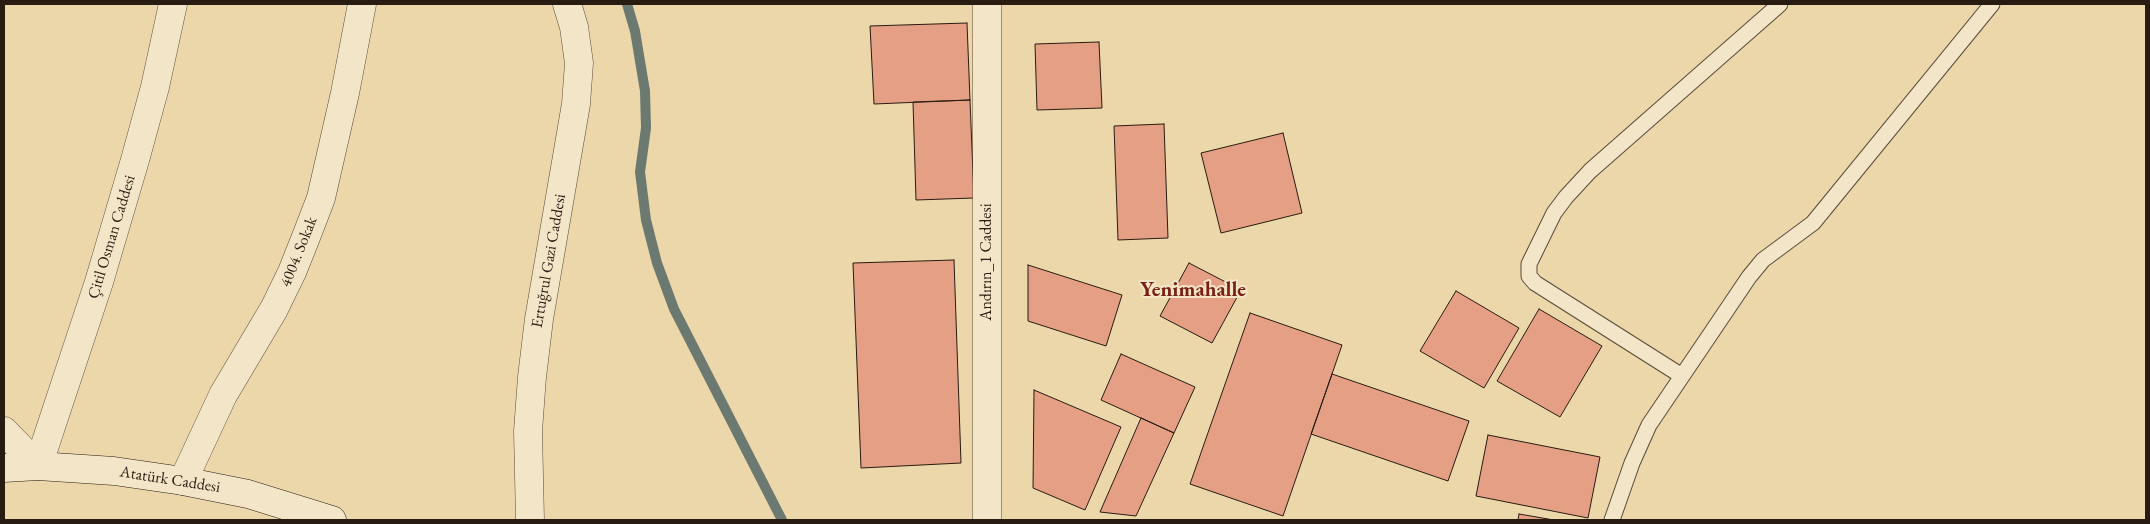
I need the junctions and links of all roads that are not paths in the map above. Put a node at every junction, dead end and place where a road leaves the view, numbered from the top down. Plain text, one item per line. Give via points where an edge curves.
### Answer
1 (173, 4) edge
2 (362, 4) edge
3 (567, 4) edge
4 (987, 4) edge
5 (1780, 4) edge
6 (1992, 4) edge
7 (1682, 376) junction
8 (4, 431) edge
9 (38, 466) junction
10 (4, 468) edge
11 (183, 480) junction
12 (323, 519) edge
13 (530, 520) edge
14 (987, 520) edge
15 (1612, 520) edge

1 - 9 street, Çitil Osman Caddesi via 136,160 100,282
2 - 11 street, 4004. Sokak via 321,198 274,309 223,395
3 - 13 street, Ertuğrul Gazi Caddesi via 579,63 532,376 528,431
4 - 14 street, Andırın_1 Caddesi
5 - 7 lane via 1590,171 1554,213 1529,264 1529,276 1535,283
6 - 7 lane via 1813,223 1763,260
7 - 15 lane via 1649,425
8 - 9 street
9 - 10 street, Atatürk Caddesi
9 - 11 street, Atatürk Caddesi
11 - 12 street, Atatürk Caddesi via 248,494

